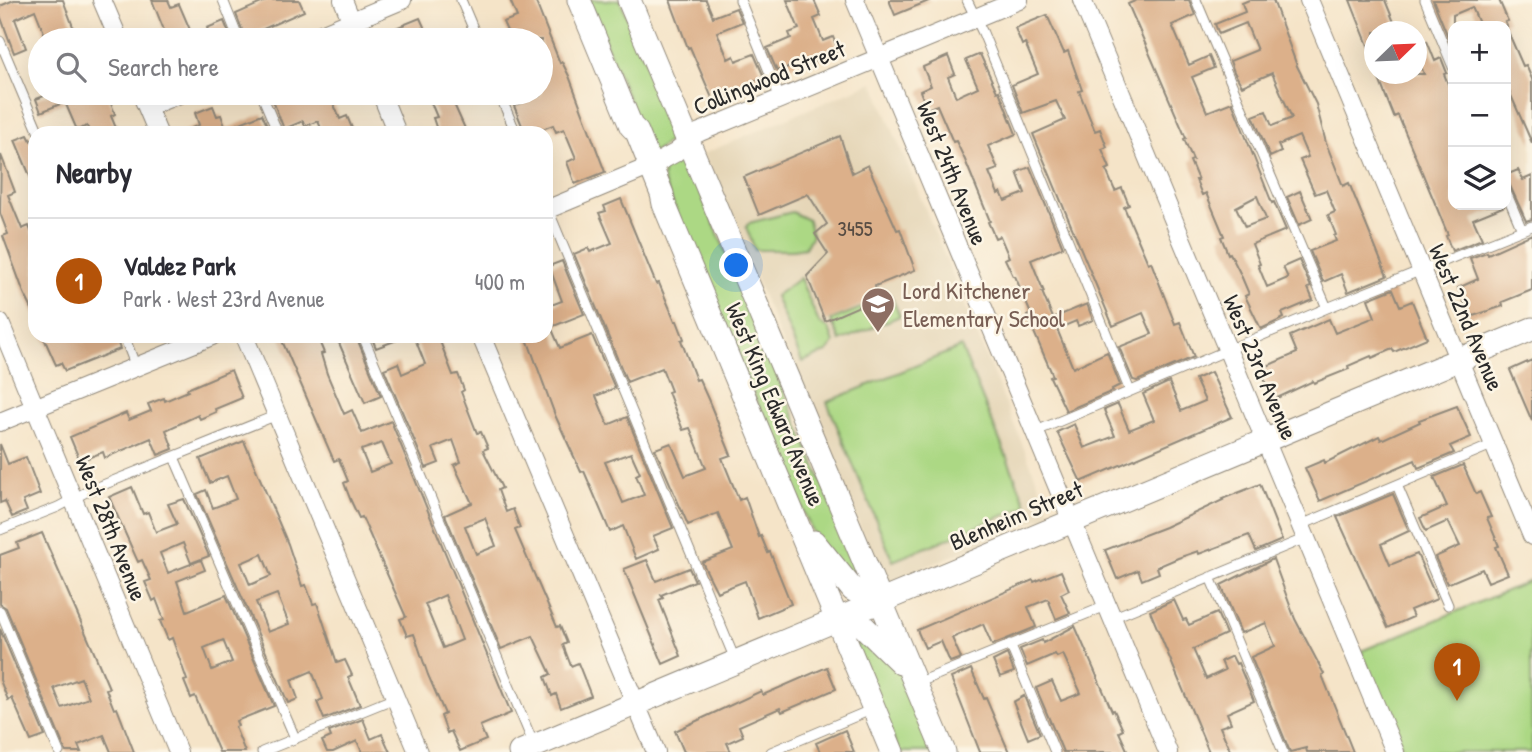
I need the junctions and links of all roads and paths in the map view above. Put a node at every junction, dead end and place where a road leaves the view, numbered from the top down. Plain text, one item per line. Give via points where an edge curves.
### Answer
1 (102, 0) edge
2 (223, 0) edge
3 (342, 0) edge
4 (402, 0) edge
5 (461, 0) edge
6 (579, 0) edge
7 (629, 0) edge
8 (740, 0) edge
9 (855, 0) edge
10 (967, 0) edge
11 (1019, 0) edge
12 (1082, 0) edge
13 (1196, 0) edge
14 (1309, 0) edge
15 (1425, 0) edge
16 (976, 18) junction
17 (352, 21) junction
18 (114, 28) edge
19 (234, 28) edge
20 (335, 28) edge
21 (355, 28) edge
22 (473, 28) edge
23 (0, 41) edge
24 (1448, 55) edge
25 (879, 58) junction
26 (780, 98) junction
27 (146, 105) edge
28 (266, 105) edge
29 (386, 105) edge
30 (504, 105) edge
31 (36, 126) edge
32 (155, 126) edge
33 (275, 126) edge
34 (394, 126) edge
35 (513, 126) edge
36 (687, 138) junction
37 (650, 166) junction
38 (1511, 204) edge
39 (553, 206) edge
40 (553, 222) edge
41 (1532, 226) edge
42 (1522, 230) junction
43 (1420, 269) junction
44 (1327, 308) junction
45 (0, 323) edge
46 (1532, 329) edge
47 (127, 343) edge
48 (195, 343) edge
49 (247, 343) edge
50 (366, 343) edge
51 (484, 343) edge
52 (1228, 350) junction
53 (1459, 359) junction
54 (136, 368) junction
55 (1130, 391) junction
56 (35, 407) junction
57 (276, 415) junction
58 (0, 422) edge
59 (1034, 432) junction
60 (1265, 441) junction
61 (1494, 444) junction
62 (174, 457) junction
63 (1397, 485) junction
64 (73, 499) junction
65 (790, 503) junction
66 (1071, 521) junction
67 (0, 530) edge
68 (1303, 531) junction
69 (1532, 536) edge
70 (1210, 578) junction
71 (881, 600) junction
72 (1448, 605) dead end
73 (0, 611) edge
74 (1109, 612) junction
75 (836, 619) junction
76 (1010, 645) junction
77 (736, 663) junction
78 (915, 684) junction
79 (395, 698) junction
80 (635, 703) junction
81 (874, 709) junction
82 (295, 738) junction
83 (527, 749) edge
84 (59, 752) edge
85 (178, 752) edge
86 (262, 752) edge
87 (418, 752) edge
88 (656, 752) edge
89 (774, 752) edge
90 (892, 752) edge
91 (944, 752) edge
92 (1055, 752) edge
93 (1168, 752) edge
94 (1283, 752) edge
95 (1395, 752) edge

1 - 18 street
2 - 19 lane
3 - 17 street
4 - 17 street
5 - 22 lane
6 - 37 main road, West King Edward Avenue
7 - 36 main road, West King Edward Avenue
8 - 26 lane
9 - 25 street, West 24th Avenue
10 - 16 lane
11 - 16 street, Collingwood Street
12 - 52 street, West 23rd Avenue
13 - 44 lane
14 - 43 street, West 22nd Avenue
15 - 24 lane
16 - 25 street, Collingwood Street
16 - 55 lane
17 - 20 street
17 - 21 street
23 - 31 lane
25 - 26 street, Collingwood Street
25 - 59 street, West 24th Avenue
26 - 36 street, Collingwood Street
27 - 32 street
28 - 33 lane
29 - 34 street
30 - 35 lane
36 - 37 street, Collingwood Street via 682,147
36 - 71 main road, West King Edward Avenue
37 - 39 street, Collingwood Street
37 - 65 main road, West King Edward Avenue
38 - 42 lane
40 - 77 lane
41 - 42 lane
42 - 43 lane
43 - 44 lane
43 - 53 street, West 22nd Avenue
44 - 52 lane
45 - 56 street, West 28th Avenue
46 - 53 main road, Blenheim Street
47 - 54 lane
48 - 54 street
49 - 57 street
50 - 83 lane
51 - 80 street
52 - 55 lane
52 - 60 street, West 23rd Avenue
53 - 60 main road, Blenheim Street
53 - 61 street, West 22nd Avenue
54 - 56 street
55 - 59 lane
56 - 58 street
56 - 64 street, West 28th Avenue
57 - 62 lane
57 - 79 street
59 - 66 street, West 24th Avenue
60 - 66 main road, Blenheim Street
60 - 68 street, West 23rd Avenue
61 - 63 lane
61 - 69 street, West 22nd Avenue
62 - 64 lane
62 - 82 lane
63 - 68 lane
63 - 72 lane
64 - 67 lane
64 - 85 street, West 28th Avenue
65 - 71 main road via 818,549 849,587
65 - 75 main road, West King Edward Avenue
66 - 71 main road, Blenheim Street
66 - 74 street, West 24th Avenue
68 - 70 lane
68 - 95 street, West 23rd Avenue
70 - 74 lane
70 - 94 lane
71 - 75 main road, Blenheim Street
71 - 78 main road, West King Edward Avenue
73 - 84 lane
74 - 76 lane
74 - 93 street, West 24th Avenue
75 - 77 main road, Blenheim Street
75 - 78 main road via 862,625 901,662
75 - 81 main road, West King Edward Avenue
76 - 78 lane
76 - 92 lane
77 - 80 main road, Blenheim Street
78 - 91 main road, West King Edward Avenue
79 - 82 lane
79 - 87 street
80 - 83 main road, Blenheim Street
80 - 88 street
81 - 89 lane
81 - 90 main road, West King Edward Avenue
82 - 86 lane

